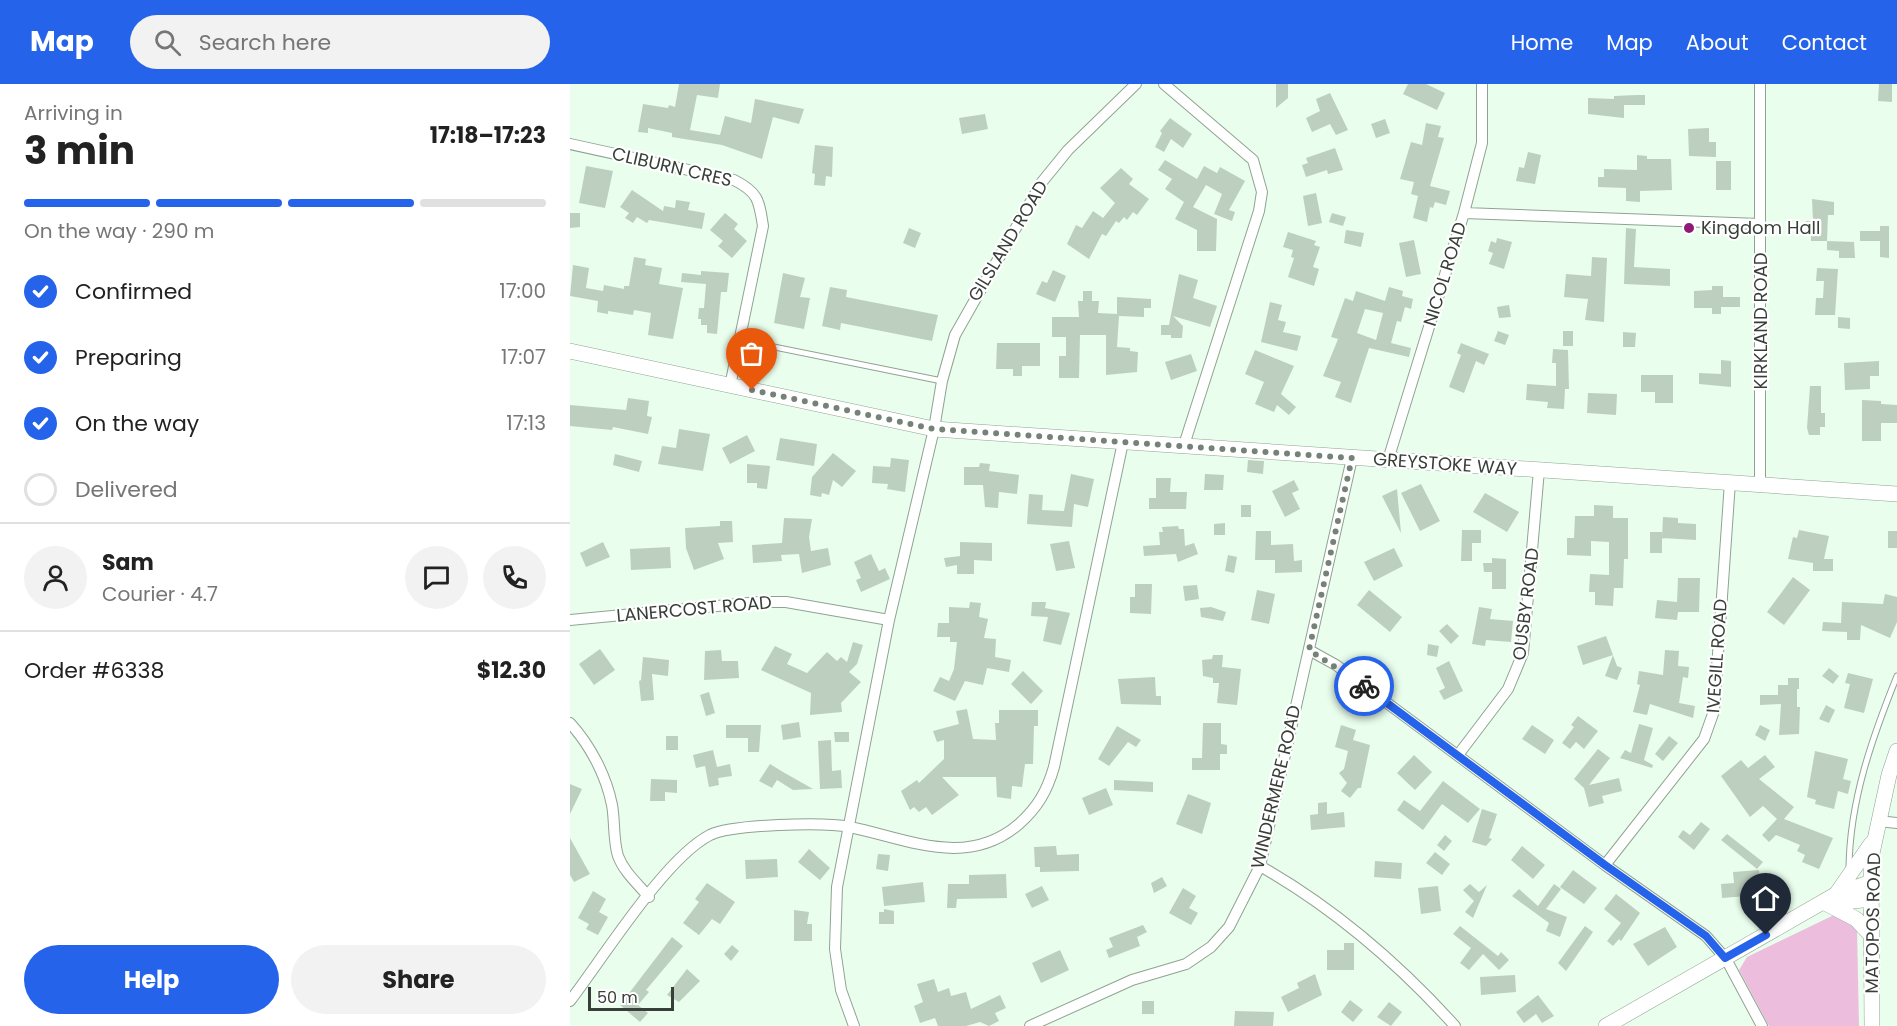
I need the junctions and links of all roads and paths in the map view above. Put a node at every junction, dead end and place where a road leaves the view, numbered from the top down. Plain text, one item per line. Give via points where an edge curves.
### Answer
1 (1136, 84) edge
2 (1164, 84) edge
3 (1482, 84) edge
4 (1760, 84) edge
5 (570, 144) edge
6 (1464, 213) junction
7 (1760, 224) junction
8 (740, 340) junction
9 (570, 351) edge
10 (942, 381) junction
11 (730, 386) junction
12 (934, 429) junction
13 (1123, 442) junction
14 (1184, 445) junction
15 (1352, 458) junction
16 (1388, 460) junction
17 (1539, 470) junction
18 (1730, 482) junction
19 (1760, 485) junction
20 (1897, 494) edge
21 (570, 620) edge
22 (889, 620) junction
23 (1309, 650) junction
24 (1897, 676) edge
25 (570, 723) edge
26 (1897, 751) edge
27 (1458, 755) junction
28 (1893, 776) edge
29 (1897, 823) edge
30 (848, 827) junction
31 (1877, 829) junction
32 (1605, 865) junction
33 (1260, 866) junction
34 (1871, 882) junction
35 (1838, 896) junction
36 (649, 897) junction
37 (1870, 899) junction
38 (1871, 935) junction
39 (1725, 958) junction
40 (570, 1001) edge
41 (854, 1026) edge
42 (1030, 1026) edge
43 (1455, 1026) edge
44 (1606, 1026) edge
45 (1762, 1026) edge
46 (1872, 1026) edge

1 - 10 street, GILSLAND ROAD via 1068,150 1042,182 966,311
2 - 14 street via 1253,160 1262,192
3 - 6 street, NICOL ROAD via 1482,143
4 - 7 street, KIRKLAND ROAD
5 - 8 street, CLIBURN CRES via 734,180 749,188 760,201 763,226
6 - 7 street
6 - 16 street, NICOL ROAD
7 - 19 street, KIRKLAND ROAD
8 - 10 lane
8 - 11 street, CLIBURN CRES
9 - 11 street, GREYSTOKE WAY
10 - 12 street, GILSLAND ROAD
11 - 12 street, GREYSTOKE WAY
12 - 13 street, GREYSTOKE WAY
12 - 22 street, GILSLAND ROAD
13 - 14 street, GREYSTOKE WAY
13 - 30 street via 1054,767 1041,801 1014,828 980,846 916,845
14 - 15 street, GREYSTOKE WAY
15 - 16 street, GREYSTOKE WAY
15 - 23 street, WINDERMERE ROAD
16 - 17 street, GREYSTOKE WAY
17 - 18 street, GREYSTOKE WAY
17 - 27 street, OUSBY ROAD via 1523,653 1508,689
18 - 19 street, GREYSTOKE WAY
18 - 32 street, IVEGILL ROAD via 1711,726
19 - 20 street, GREYSTOKE WAY
21 - 22 street, LANERCOST ROAD via 759,602 786,602
22 - 30 street, GILSLAND ROAD
23 - 27 street via 1336,665
23 - 33 street, WINDERMERE ROAD
24 - 35 lane via 1866,758
25 - 36 street via 591,750 602,774 611,802 619,857 627,873
26 - 28 street, MATOPOS ROAD
27 - 32 street
28 - 31 street, MATOPOS ROAD
29 - 31 street
30 - 36 street via 726,829 682,854
30 - 41 street, GILSLAND ROAD via 834,918 841,990
31 - 34 street, MATOPOS ROAD
31 - 35 street
32 - 39 street via 1706,936
33 - 42 street, WINDERMERE ROAD via 1229,927 1211,947 1186,964 1132,980
33 - 43 street via 1363,935
34 - 35 street
34 - 37 street, MATOPOS ROAD
35 - 37 street
35 - 38 street
35 - 39 street
36 - 40 street
37 - 38 street, MATOPOS ROAD
38 - 46 street, MATOPOS ROAD
39 - 44 street
39 - 45 street

